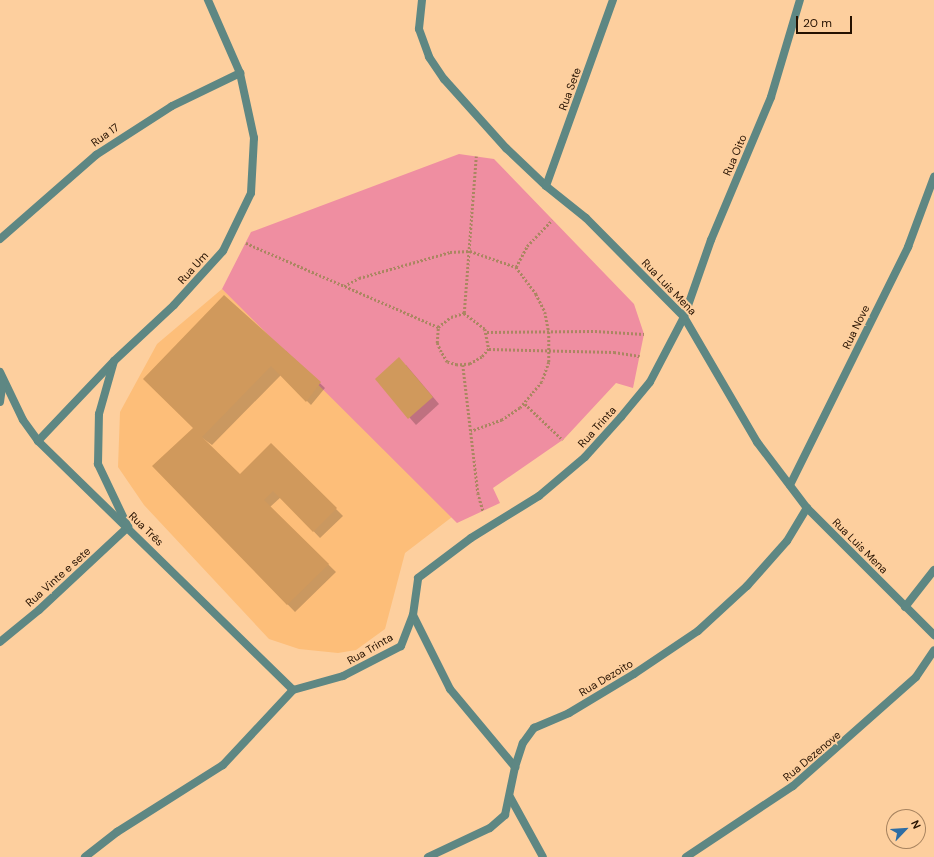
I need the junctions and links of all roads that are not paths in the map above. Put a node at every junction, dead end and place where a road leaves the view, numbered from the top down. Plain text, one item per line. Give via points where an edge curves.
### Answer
1 (208, 0) edge
2 (422, 0) edge
3 (613, 0) edge
4 (800, 0) edge
5 (240, 73) junction
6 (934, 177) edge
7 (546, 186) junction
8 (0, 239) edge
9 (684, 317) junction
10 (114, 361) junction
11 (2, 376) edge
12 (0, 402) edge
13 (38, 442) junction
14 (790, 485) junction
15 (807, 508) junction
16 (128, 527) junction
17 (934, 570) edge
18 (906, 607) junction
19 (413, 615) junction
20 (934, 635) edge
21 (0, 642) edge
22 (934, 650) edge
23 (293, 690) junction
24 (515, 767) junction
25 (510, 796) junction
26 (85, 857) edge
27 (428, 857) edge
28 (544, 857) edge
29 (686, 857) edge

1 - 5 street, Rua Um
2 - 7 street, Rua Luis Mena via 419,29 429,57 444,80 506,148
3 - 7 street, Rua Sete
4 - 9 street, Rua Oito via 771,97 711,240
5 - 8 street, Rua 17 via 172,106 96,155
5 - 10 street, Rua Um via 254,138 251,193 223,251 174,305
6 - 14 street, Rua Nove via 908,247
7 - 9 street, Rua Luis Mena via 586,218
9 - 14 street, Rua Luis Mena via 757,442
9 - 19 street, Rua Trinta via 650,382 585,457 539,496 472,538 418,578
10 - 13 street, Rua Um
10 - 16 street via 98,414 98,464
11 - 12 street
11 - 13 street, Rua Três via 23,420
13 - 16 street, Rua Três
14 - 15 street, Rua Luis Mena
15 - 18 street, Rua Luis Mena
15 - 24 street, Rua Dezoito via 787,541 747,586 698,630 634,674 569,713 534,728 523,743
16 - 21 street, Rua Vinte e sete via 39,610
16 - 23 street, Rua Três
17 - 18 street
18 - 20 street, Rua Luis Mena
19 - 23 street, Rua Trinta via 401,646 343,676
19 - 24 street via 450,689
22 - 29 street, Rua Dezenove via 916,678 793,786
23 - 26 street via 223,765 117,832
24 - 25 street, Rua Dezoito
25 - 27 street, Rua Dezoito via 505,815 490,828
25 - 28 street

